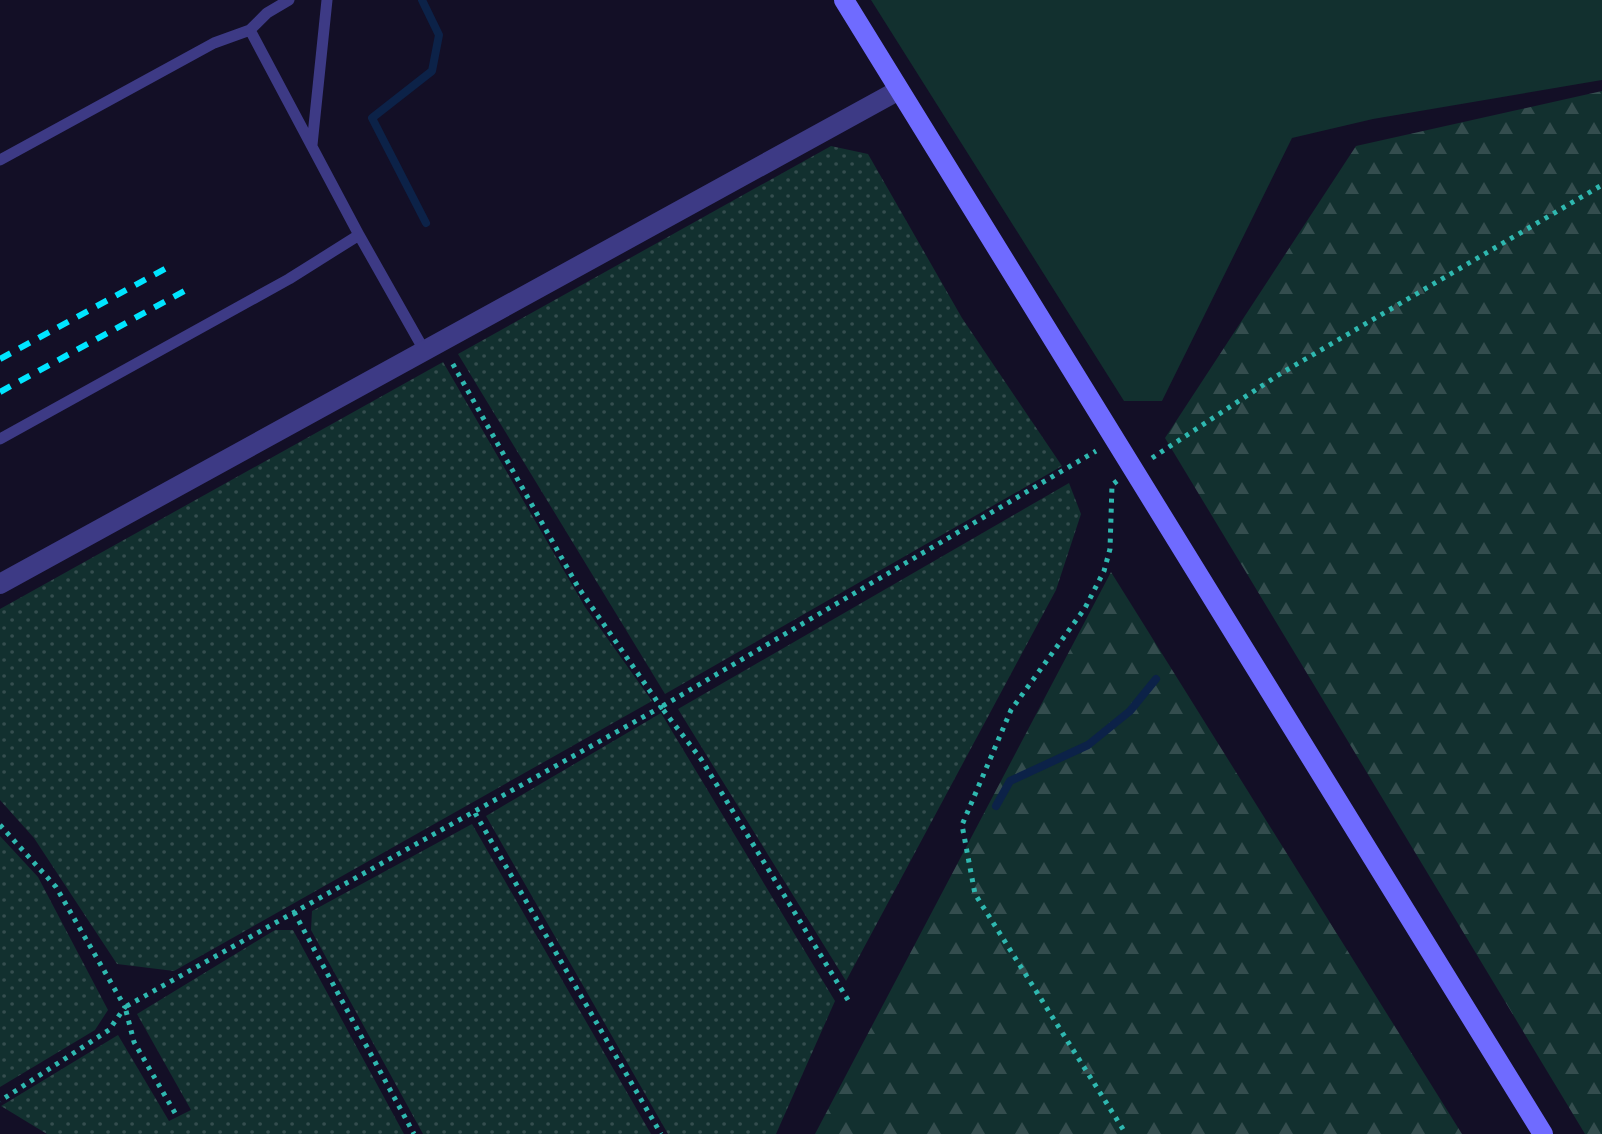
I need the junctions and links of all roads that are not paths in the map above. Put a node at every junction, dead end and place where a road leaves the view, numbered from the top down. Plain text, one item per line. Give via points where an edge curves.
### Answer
1 (289, 0) edge
2 (327, 0) edge
3 (844, 0) edge
4 (250, 30) junction
5 (899, 90) junction
6 (312, 145) junction
7 (0, 160) edge
8 (359, 235) junction
9 (432, 346) junction
10 (0, 439) edge
11 (0, 584) edge
12 (1543, 1134) edge

1 - 4 lane
2 - 6 lane
3 - 5 main road
4 - 6 lane
4 - 7 lane via 214,43
5 - 9 street
5 - 12 main road
6 - 8 lane
8 - 9 lane
8 - 10 lane
9 - 11 street

